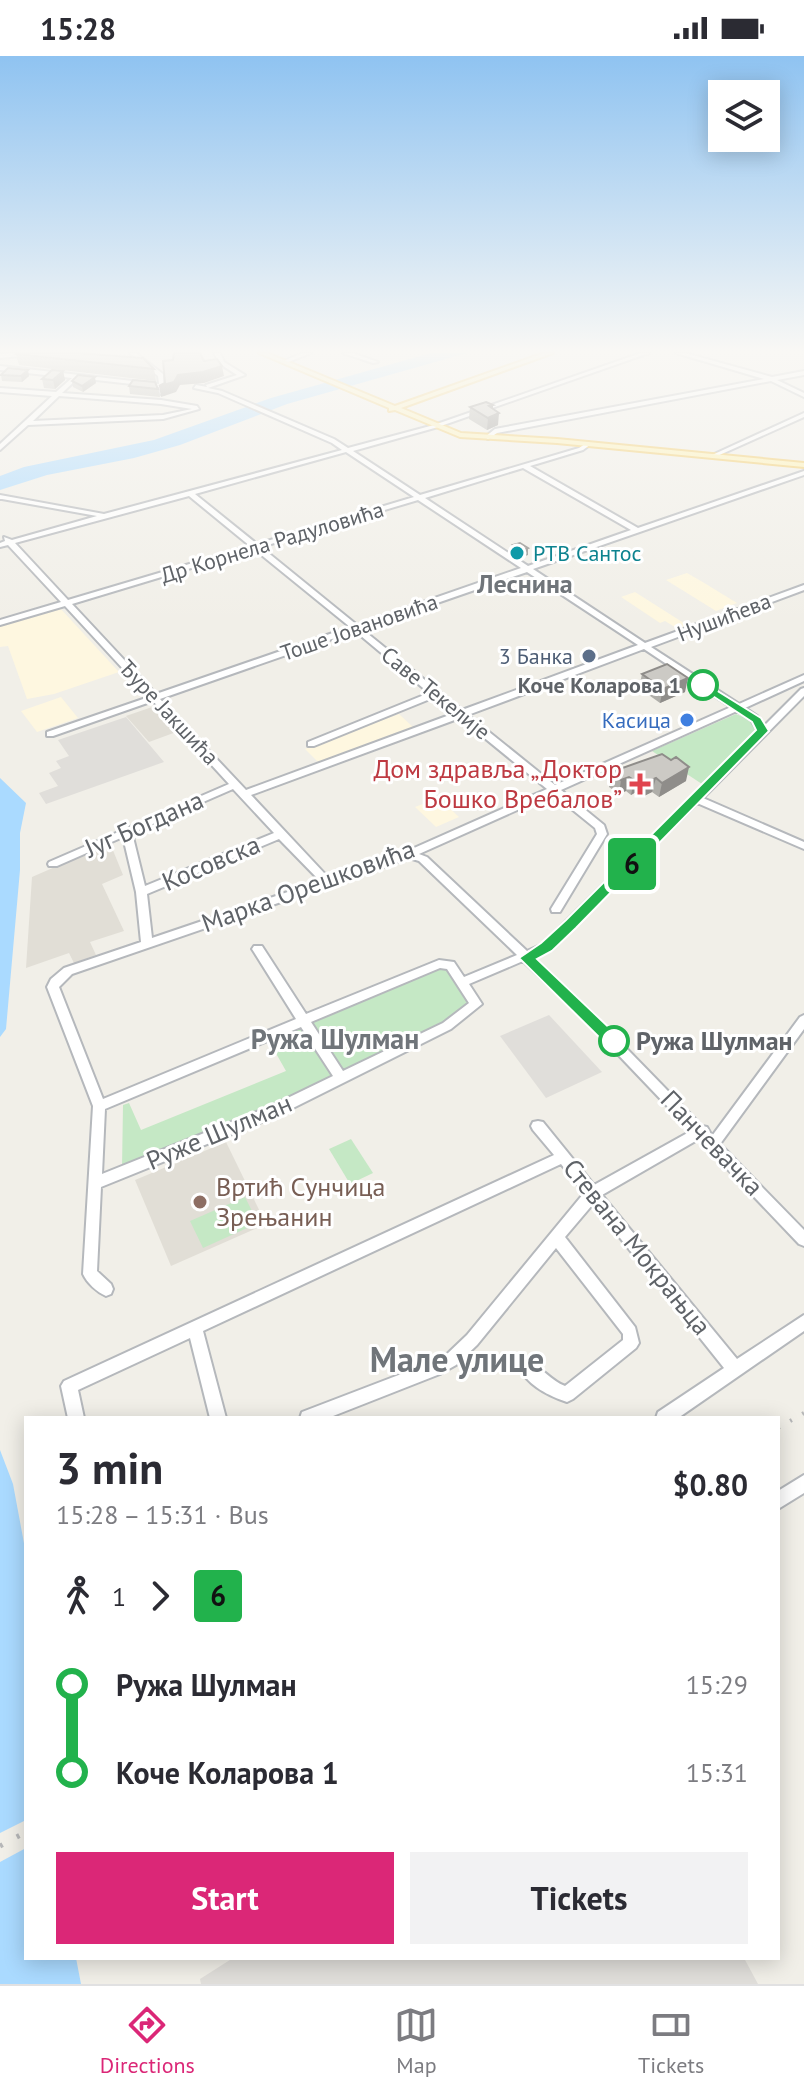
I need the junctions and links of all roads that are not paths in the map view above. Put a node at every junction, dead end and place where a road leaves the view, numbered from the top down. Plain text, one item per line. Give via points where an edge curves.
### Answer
1 (335, 443) edge
2 (374, 443) edge
3 (573, 443) edge
4 (742, 443) edge
5 (588, 444) junction
6 (345, 451) junction
7 (713, 456) junction
8 (804, 465) edge
9 (524, 466) junction
10 (804, 473) edge
11 (190, 493) junction
12 (2, 497) dead end
13 (417, 498) junction
14 (107, 516) junction
15 (638, 531) junction
16 (0, 537) edge
17 (12, 542) junction
18 (0, 545) edge
19 (256, 547) junction
20 (524, 569) junction
21 (804, 587) edge
22 (787, 593) junction
23 (804, 599) edge
24 (68, 603) junction
25 (0, 623) edge
26 (357, 628) junction
27 (644, 647) junction
28 (804, 678) edge
29 (436, 693) junction
30 (802, 693) edge
31 (765, 697) junction
32 (156, 698) junction
33 (740, 709) junction
34 (462, 714) junction
35 (763, 731) junction
36 (50, 734) dead end
37 (311, 744) dead end
38 (236, 784) junction
39 (554, 789) junction
40 (245, 794) junction
41 (697, 799) junction
42 (127, 832) junction
43 (281, 834) junction
44 (804, 846) edge
45 (409, 854) junction
46 (53, 864) dead end
47 (328, 880) junction
48 (141, 892) junction
49 (556, 909) dead end
50 (147, 943) junction
51 (258, 949) dead end
52 (526, 958) junction
53 (463, 982) junction
54 (305, 1019) junction
55 (804, 1020) edge
56 (341, 1079) junction
57 (99, 1106) junction
58 (538, 1126) dead end
59 (702, 1131) junction
60 (713, 1144) junction
61 (564, 1157) junction
62 (96, 1183) junction
63 (593, 1193) junction
64 (558, 1239) junction
65 (804, 1240) edge
66 (106, 1289) dead end
67 (804, 1322) edge
68 (195, 1329) junction
69 (528, 1369) dead end
70 (735, 1369) junction
71 (76, 1416) edge
72 (217, 1416) edge
73 (313, 1416) edge
74 (667, 1416) edge
75 (804, 1483) edge
76 (780, 1500) edge

1 - 6 street
2 - 6 street
3 - 5 main road
4 - 7 street
5 - 7 main road
5 - 9 street, Др Корнела Радуловића
6 - 11 street
6 - 13 street
7 - 8 main road
9 - 13 street, Др Корнела Радуловића
9 - 15 street
10 - 15 street, Тоше Јовановића
11 - 14 street
11 - 19 street, Саве Текелије
12 - 14 street
13 - 19 street, Др Корнела Радуловића
13 - 20 street
14 - 17 street
15 - 20 street, Тоше Јовановића
16 - 17 street
17 - 18 street
17 - 24 street, Ђуре Јакшића
19 - 24 street, Др Корнела Радуловића
19 - 26 street, Саве Текелије
20 - 26 street, Тоше Јовановића
20 - 27 street
21 - 22 street, Нушићева
22 - 23 street
22 - 27 street, Нушићева
24 - 25 street, Др Корнела Радуловића
24 - 32 street, Ђуре Јакшића
26 - 29 street, Саве Текелије
26 - 32 street, Тоше Јовановића
27 - 33 street
27 - 34 street
28 - 31 street, Марка Орешковића
29 - 34 street, Саве Текелије
29 - 37 street
30 - 31 street
30 - 35 street
31 - 33 street, Марка Орешковића
32 - 36 street, Тоше Јовановића
32 - 38 street, Ђуре Јакшића
33 - 35 street
33 - 39 street, Марка Орешковића
34 - 39 street, Саве Текелије
34 - 40 street
35 - 41 street
38 - 40 street, Ђуре Јакшића
38 - 42 street, Југ Богдана
39 - 45 street, Марка Орешковића
39 - 49 street, Саве Текелије via 602,834
40 - 43 street, Ђуре Јакшића
41 - 44 street
41 - 52 street via 547,947
42 - 46 street, Југ Богдана
42 - 48 street
43 - 47 street, Ђуре Јакшића
43 - 48 street, Косовска
45 - 47 street, Марка Орешковића
45 - 52 street, Панчевачка via 423,859
47 - 50 street, Марка Орешковића
48 - 50 street
50 - 57 street, Марка Орешковића via 60,976 53,987
51 - 54 street
52 - 53 street
52 - 59 street, Панчевачка
53 - 54 street via 450,965 439,964
53 - 56 street, Руже Шулман via 475,998 474,1008
54 - 56 street
54 - 57 street
55 - 60 street
56 - 62 street, Руже Шулман
57 - 62 street
58 - 61 street, Стевана Мокрањца
59 - 60 street, Панчевачка
59 - 63 street
60 - 65 street, Панчевачка
61 - 63 street, Стевана Мокрањца
61 - 68 street
62 - 66 street via 90,1274
63 - 64 street
63 - 70 street, Стевана Мокрањца
64 - 69 street via 630,1332 631,1343 567,1394
64 - 73 street via 451,1360
67 - 70 street
68 - 71 street via 69,1386
68 - 72 street
70 - 74 street
75 - 76 street

